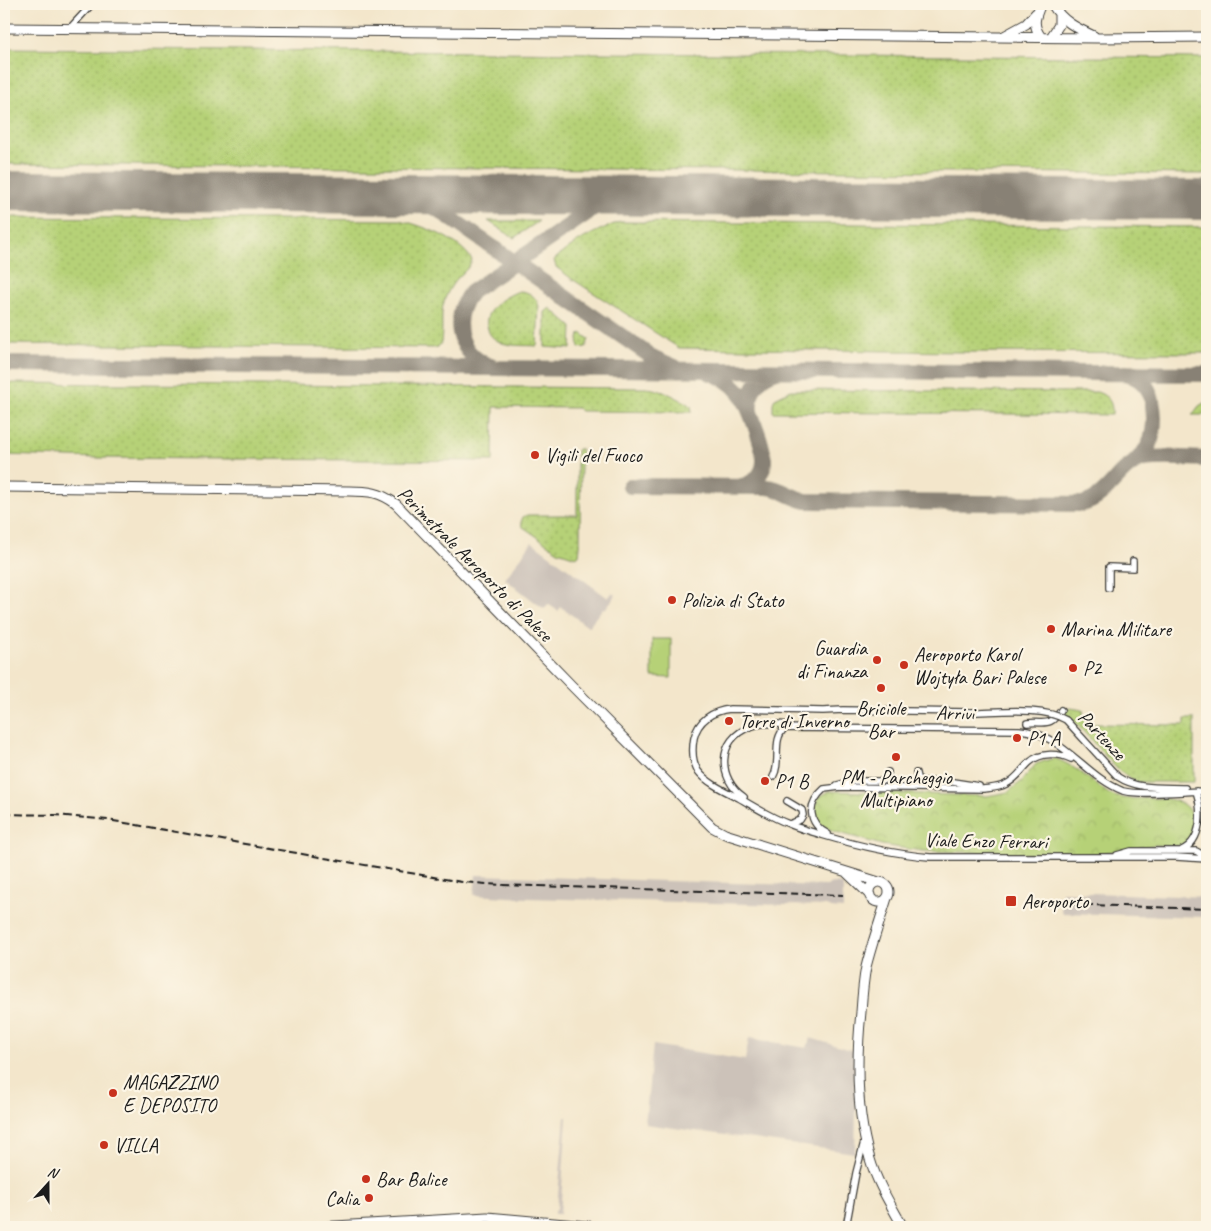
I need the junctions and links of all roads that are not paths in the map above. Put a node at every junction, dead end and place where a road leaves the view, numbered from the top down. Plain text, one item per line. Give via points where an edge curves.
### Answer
1 (92, 4) edge
2 (1041, 4) edge
3 (1052, 4) edge
4 (1036, 13) junction
5 (1059, 14) junction
6 (4, 28) edge
7 (70, 28) junction
8 (1002, 36) junction
9 (1046, 37) junction
10 (1207, 37) edge
11 (1099, 38) junction
12 (4, 487) edge
13 (1133, 561) dead end
14 (1109, 588) dead end
15 (1061, 710) dead end
16 (1027, 723) dead end
17 (821, 725) dead end
18 (1084, 766) junction
19 (888, 772) dead end
20 (916, 772) dead end
21 (773, 777) dead end
22 (996, 787) junction
23 (830, 788) junction
24 (1207, 791) edge
25 (1197, 793) junction
26 (787, 801) dead end
27 (1207, 806) edge
28 (771, 815) junction
29 (789, 824) junction
30 (1207, 824) edge
31 (836, 839) junction
32 (1180, 851) junction
33 (1206, 856) edge
34 (1110, 857) junction
35 (845, 872) junction
36 (879, 882) junction
37 (872, 897) junction
38 (887, 898) junction
39 (878, 921) junction
40 (865, 1140) junction
41 (318, 1227) edge
42 (598, 1227) edge
43 (846, 1227) edge
44 (903, 1227) edge

1 - 7 street
2 - 4 street
3 - 5 street
4 - 8 street via 1026,24
4 - 9 street via 1035,26
5 - 9 street via 1059,25
5 - 11 street via 1071,25
6 - 7 street
7 - 8 street
8 - 9 street
9 - 11 street
10 - 11 street
12 - 35 street, Perimetrale Aeroporto di Palese via 350,490 370,491 386,497 712,827
13 - 14 street via 1133,568 1110,568
15 - 16 street via 1052,722
17 - 28 street via 750,727 735,736 726,752 724,763 729,783 736,792
18 - 21 street, Arrivi via 1047,738 1031,731 785,728 778,739 777,769
18 - 22 street via 1065,756 1042,756 1031,761 1017,778
18 - 25 street, Arrivi via 1110,785 1125,791
19 - 23 street via 888,778 882,781 852,781
20 - 22 street via 922,781
22 - 23 street
23 - 31 street via 819,794 811,810 817,827
24 - 25 street, Arrivi
24 - 28 street, Partenze, bridge via 1138,786 1126,782 1066,720 1054,714 718,710 699,725 693,744 694,763 704,778
25 - 32 street via 1200,825 1194,841
26 - 29 street via 802,810 803,815 800,820
27 - 30 street
28 - 29 street, Viale Enzo Ferrari
29 - 31 street, Viale Enzo Ferrari
31 - 34 street, Viale Enzo Ferrari via 873,850 930,857
32 - 33 street
32 - 34 street via 1131,851
33 - 34 street, Viale Enzo Ferrari
35 - 36 street, Perimetrale Aeroporto di Palese
35 - 37 street, Perimetrale Aeroporto di Palese
36 - 37 street via 871,887
36 - 38 street via 888,888
37 - 38 street via 879,902
37 - 39 street
38 - 39 street
39 - 40 street via 866,969 859,1033 859,1085
40 - 43 street
40 - 44 street via 879,1182
41 - 42 street via 487,1217

